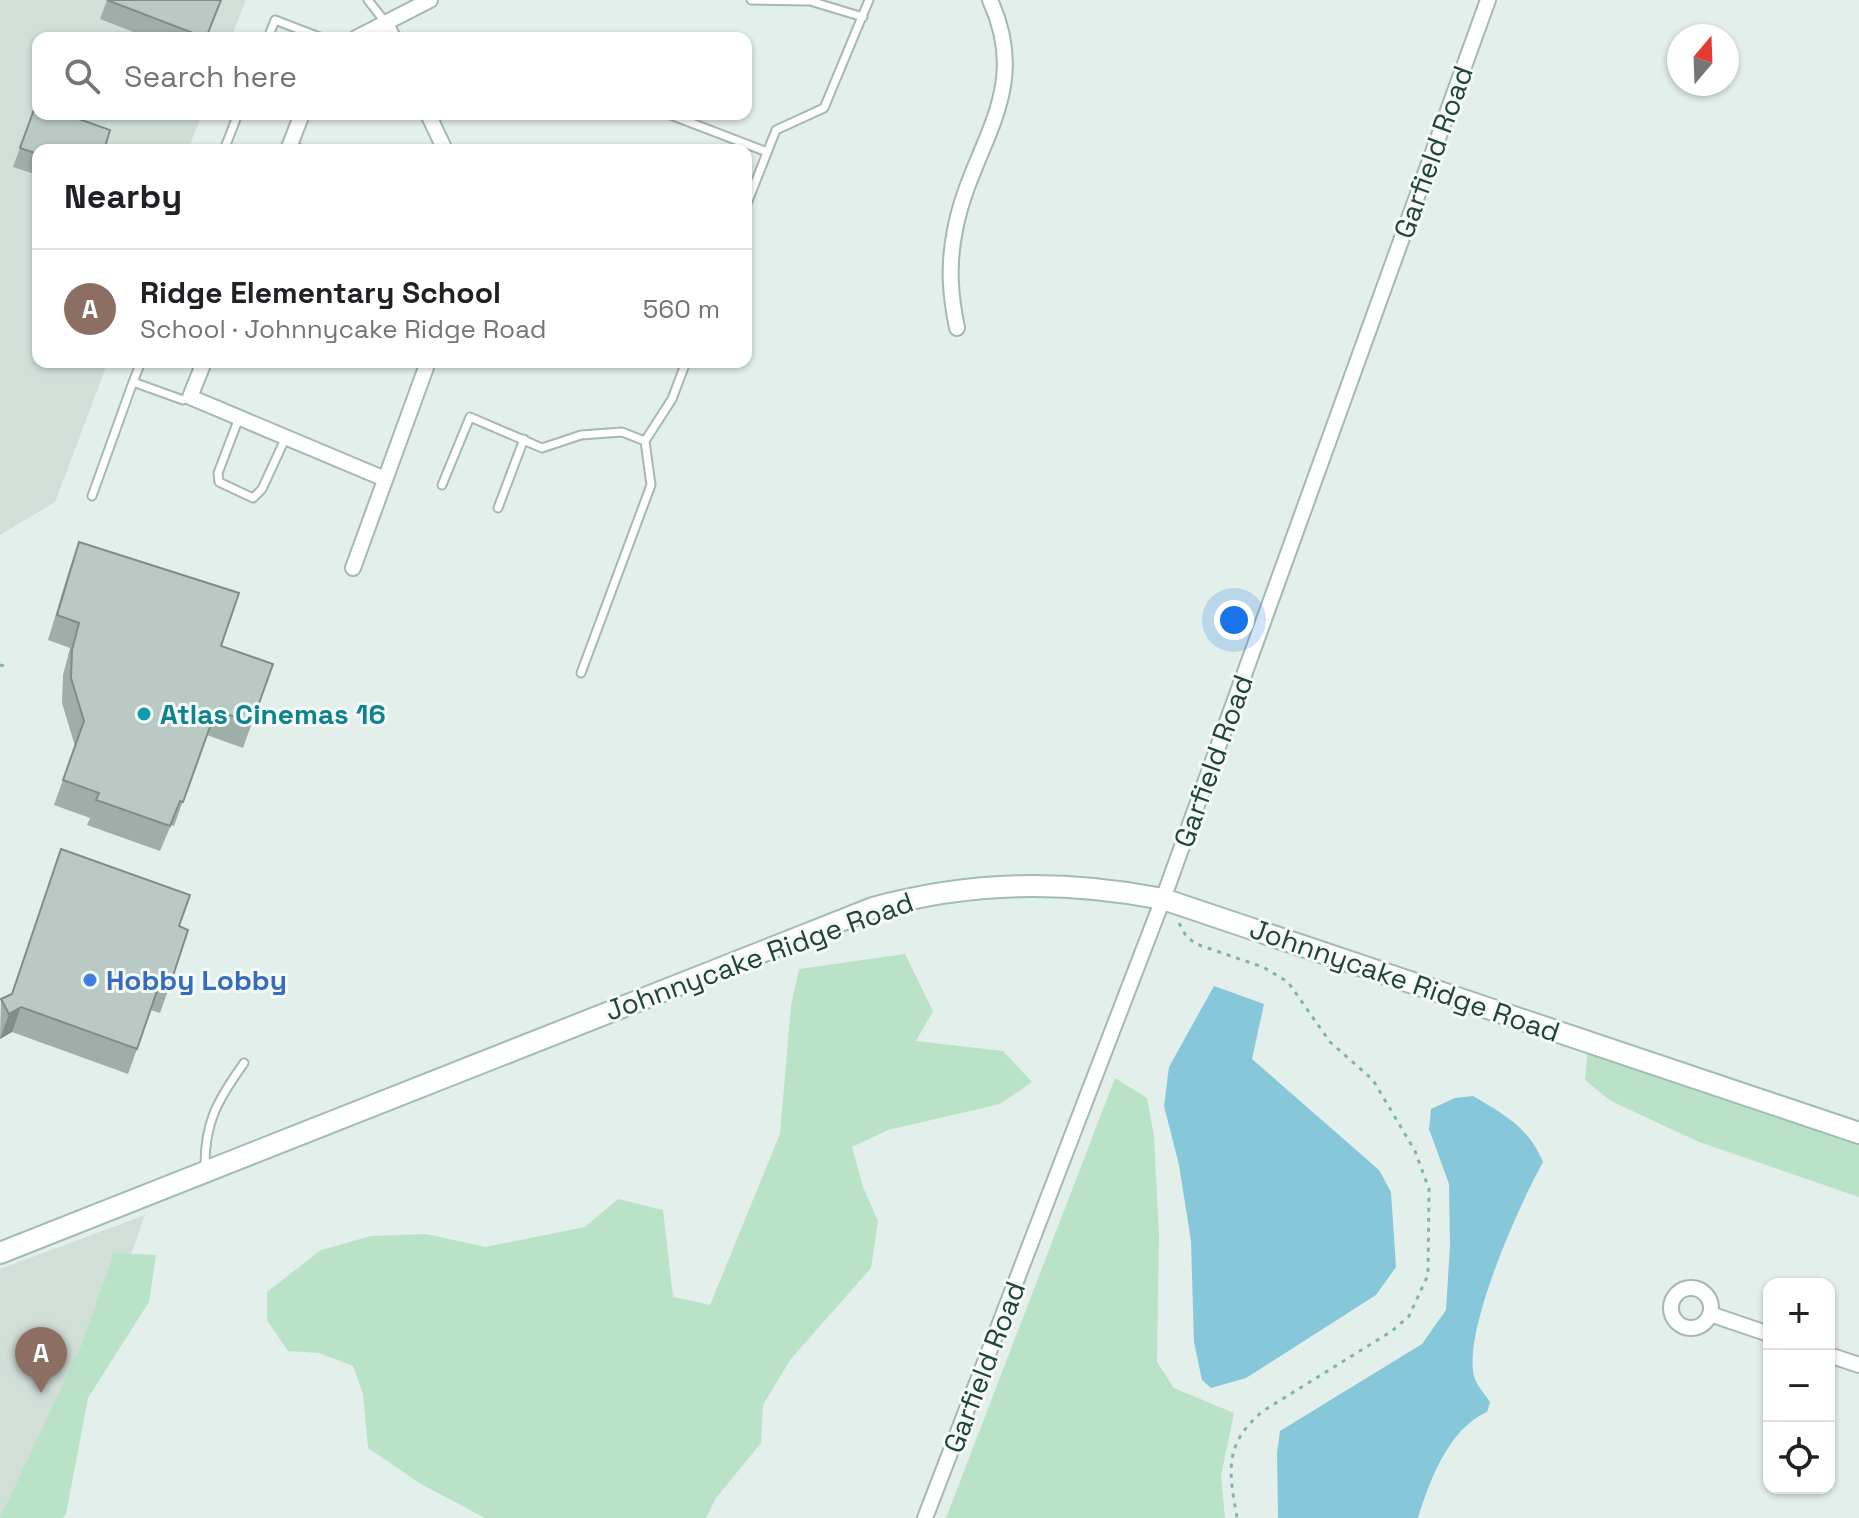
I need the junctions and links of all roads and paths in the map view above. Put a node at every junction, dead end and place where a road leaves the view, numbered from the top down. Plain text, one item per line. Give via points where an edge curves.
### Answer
1 (368, 0) edge
2 (430, 0) edge
3 (751, 0) edge
4 (869, 0) edge
5 (990, 0) edge
6 (1488, 0) edge
7 (863, 17) junction
8 (386, 23) junction
9 (270, 32) edge
10 (306, 32) edge
11 (368, 32) edge
12 (390, 32) edge
13 (236, 120) edge
14 (301, 120) edge
15 (431, 120) edge
16 (684, 120) edge
17 (226, 144) edge
18 (295, 144) edge
19 (442, 144) edge
20 (746, 144) edge
21 (752, 146) edge
22 (767, 152) junction
23 (752, 191) edge
24 (957, 328) dead end
25 (139, 368) edge
26 (202, 368) edge
27 (426, 368) edge
28 (684, 368) edge
29 (133, 382) junction
30 (190, 397) junction
31 (239, 418) junction
32 (286, 437) junction
33 (524, 439) junction
34 (645, 441) junction
35 (385, 479) junction
36 (442, 485) dead end
37 (92, 496) dead end
38 (498, 508) dead end
39 (353, 568) dead end
40 (0, 665) edge
41 (9, 667) dead end
42 (581, 673) dead end
43 (1163, 899) junction
44 (1185, 906) junction
45 (244, 1063) dead end
46 (1859, 1133) edge
47 (205, 1172) junction
48 (0, 1253) edge
49 (1710, 1314) dead end
50 (1763, 1332) edge
51 (1835, 1357) edge
52 (1859, 1365) edge
53 (925, 1518) edge
54 (1237, 1518) edge

1 - 8 lane
2 - 8 street
3 - 7 lane via 810,1
4 - 7 lane
5 - 24 street via 1002,26 1005,77 997,115 955,227 949,289
6 - 43 street, Garfield Road
7 - 22 lane via 824,108 776,130
8 - 11 street
8 - 12 street
9 - 10 lane via 275,20
13 - 17 lane
14 - 18 street
15 - 19 street
16 - 20 lane
21 - 22 lane
22 - 23 lane
25 - 29 lane
26 - 30 street
27 - 35 street
28 - 34 lane via 672,399
29 - 30 lane via 183,400
29 - 37 lane
30 - 31 street
31 - 32 street
31 - 32 lane via 218,473 228,490 253,498
32 - 35 street
33 - 34 lane via 542,448 581,435 622,432
33 - 36 lane via 470,417
33 - 38 lane
34 - 42 lane via 651,485
35 - 39 street
40 - 41 path
43 - 44 main road, Johnnycake Ridge Road
43 - 47 main road, Johnnycake Ridge Road via 1107,888 1024,886 931,892 888,904
43 - 53 street, Garfield Road
44 - 46 main road, Johnnycake Ridge Road
44 - 54 path via 1178,925 1191,941 1288,982 1330,1042 1373,1080 1425,1174 1430,1221 1428,1275 1409,1316 1247,1426 1234,1447 1229,1470
45 - 47 lane via 219,1099 206,1132
47 - 48 main road, Johnnycake Ridge Road
49 - 50 street
51 - 52 street

